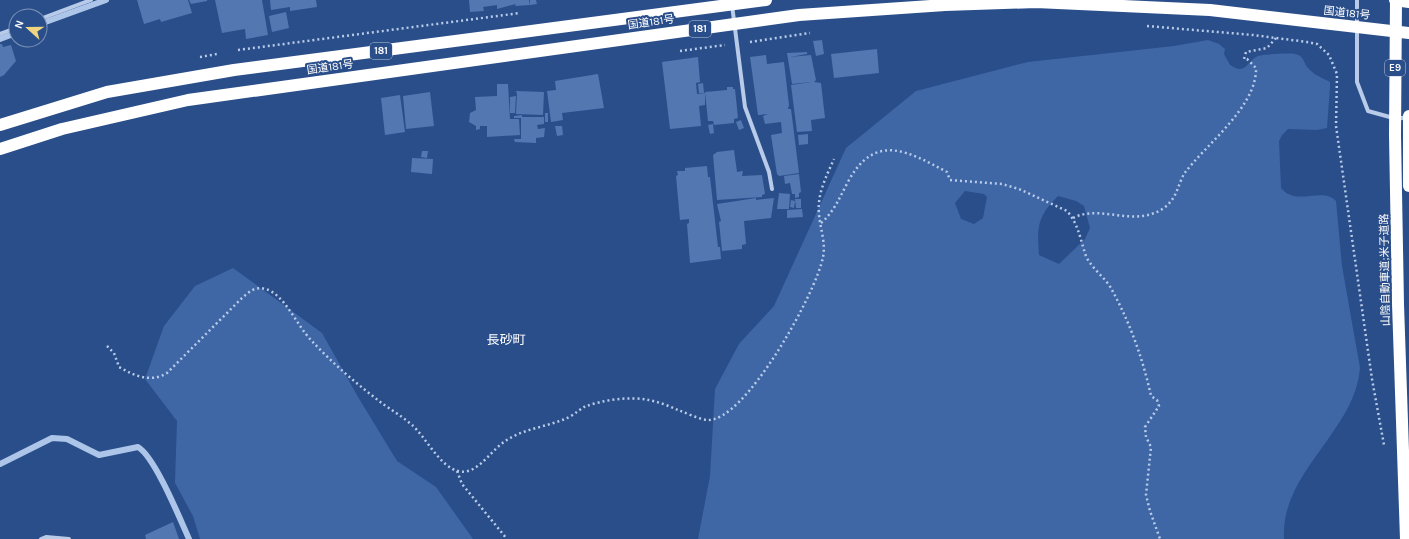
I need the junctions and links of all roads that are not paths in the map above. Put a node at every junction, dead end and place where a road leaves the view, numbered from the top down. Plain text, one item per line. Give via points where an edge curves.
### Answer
1 (91, 0) edge
2 (766, 0) edge
3 (1357, 0) edge
4 (1395, 0) edge
5 (1409, 2) edge
6 (732, 4) junction
7 (48, 16) edge
8 (735, 24) junction
9 (1357, 28) junction
10 (1409, 33) edge
11 (1409, 116) edge
12 (0, 125) edge
13 (0, 149) edge
14 (1409, 186) edge
15 (772, 189) dead end
16 (41, 539) edge
17 (69, 539) edge
18 (1406, 539) edge

1 - 7 street
2 - 6 highway, 国道181号 / 181
3 - 9 street
4 - 5 highway
4 - 18 highway, 山陰自動車道;米子道路 / E9, bridge via 1398,304
6 - 8 street
6 - 12 highway, 国道181号 / 181 via 234,70 107,92
8 - 9 highway, 国道181号 / 181 via 807,14 1036,2 1210,10
8 - 13 highway, 国道181号 / 181 via 188,100 62,129
8 - 15 street via 745,108 769,172
9 - 10 highway, 国道181号 / 181
9 - 11 street via 1357,82 1368,111 1397,119
11 - 14 highway
16 - 17 street

